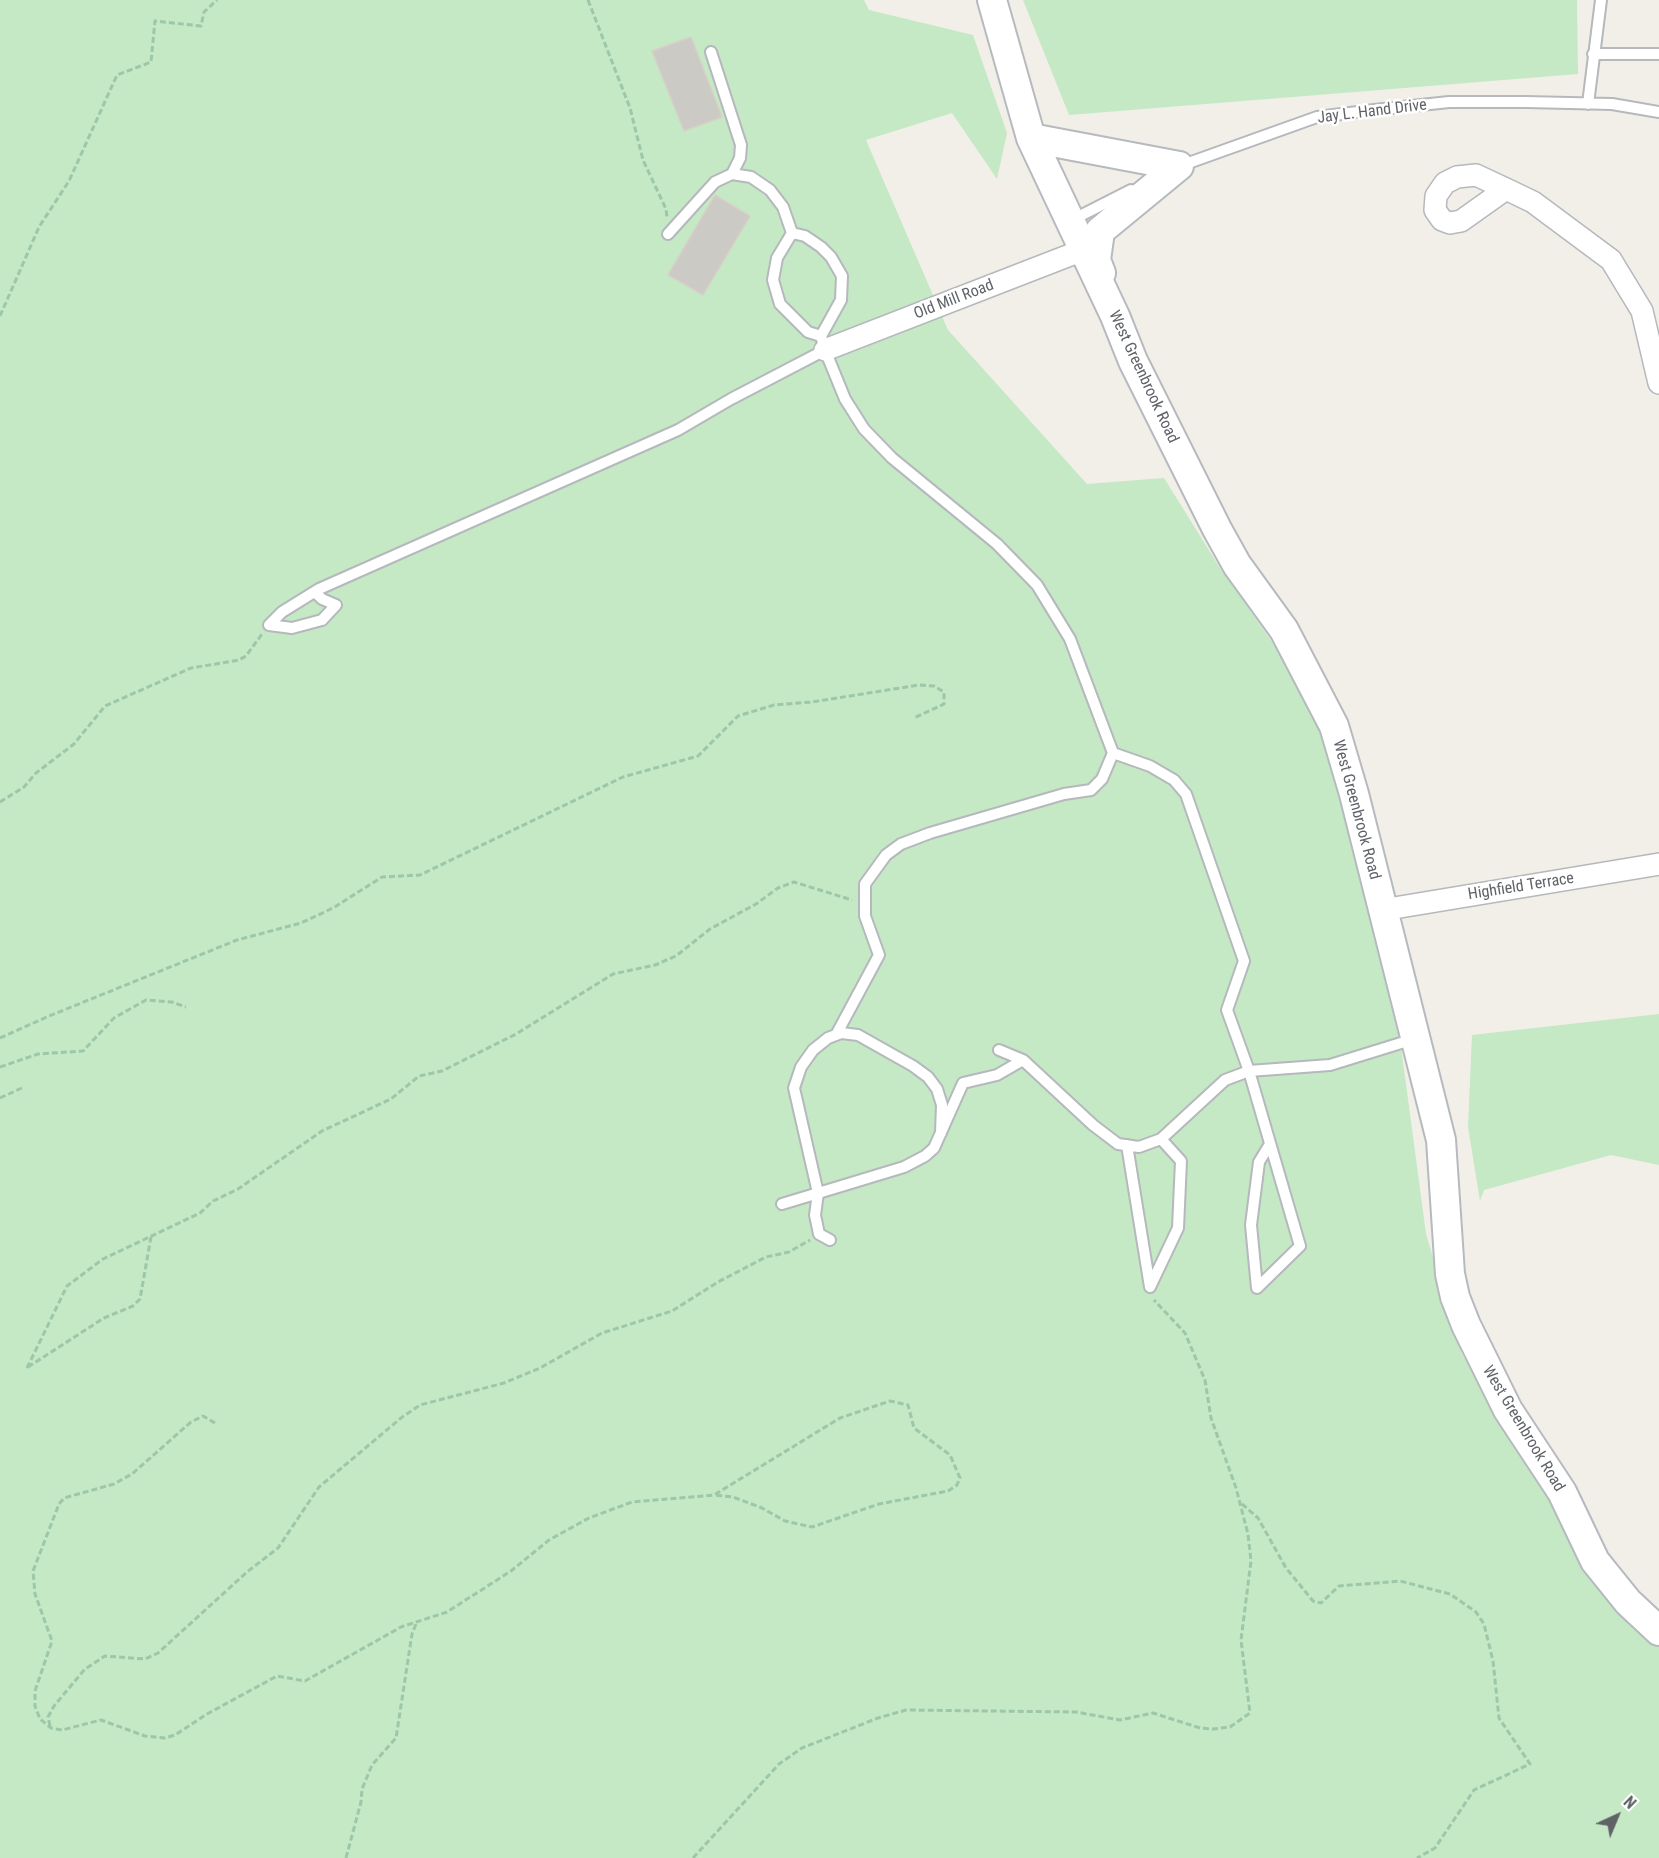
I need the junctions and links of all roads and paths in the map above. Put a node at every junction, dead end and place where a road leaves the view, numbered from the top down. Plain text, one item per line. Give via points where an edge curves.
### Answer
1 (217, 0) edge
2 (588, 0) edge
3 (992, 0) edge
4 (1601, 0) edge
5 (711, 52) dead end
6 (1593, 54) junction
7 (1659, 54) edge
8 (1587, 104) junction
9 (1659, 112) edge
10 (1031, 138) junction
11 (1179, 166) junction
12 (732, 174) junction
13 (1506, 189) dead end
14 (1070, 222) junction
15 (792, 233) junction
16 (668, 234) joint
17 (1083, 250) junction
18 (0, 316) edge
19 (1115, 316) junction
20 (823, 343) junction
21 (1659, 383) edge
22 (319, 589) junction
23 (269, 625) junction
24 (914, 718) dead end
25 (1113, 753) junction
26 (0, 802) edge
27 (1659, 864) edge
28 (865, 904) junction
29 (1382, 910) junction
30 (186, 1007) dead end
31 (836, 1035) junction
32 (0, 1038) edge
33 (1414, 1039) junction
34 (999, 1050) dead end
35 (1023, 1060) junction
36 (0, 1067) edge
37 (1249, 1071) junction
38 (24, 1087) dead end
39 (0, 1098) edge
40 (941, 1133) junction
41 (1161, 1139) junction
42 (1270, 1143) junction
43 (1127, 1145) junction
44 (818, 1193) junction
45 (782, 1204) dead end
46 (819, 1234) junction
47 (151, 1236) junction
48 (830, 1240) dead end
49 (1150, 1296) dead end
50 (214, 1423) dead end
51 (714, 1495) junction
52 (1240, 1503) junction
53 (417, 1623) junction
54 (1659, 1631) edge
55 (50, 1727) junction
56 (346, 1858) edge
57 (693, 1858) edge
58 (1417, 1858) edge

1 - 18 path via 204,12 201,26 155,21 151,62 117,75 69,181 39,227
2 - 16 path via 630,108 643,160 666,209
3 - 10 street, West Greenbrook Road
4 - 6 lane
5 - 12 lane via 741,145
6 - 7 lane
6 - 8 lane
8 - 9 lane, Jay L. Hand Drive
8 - 11 lane, Jay L. Hand Drive via 1449,102 1317,117
10 - 11 street
10 - 14 street, West Greenbrook Road
11 - 14 lane, Jay L. Hand Drive
11 - 19 street via 1100,231 1096,260
12 - 15 lane via 751,177 770,190 783,207
12 - 16 lane via 716,182
13 - 21 street via 1533,202 1611,260 1642,311
14 - 17 street, West Greenbrook Road
15 - 20 lane via 777,258 773,280 780,304
15 - 20 lane via 821,247 842,276 841,300
17 - 19 street, West Greenbrook Road
17 - 20 street, Old Mill Road
19 - 29 street, West Greenbrook Road via 1133,361 1217,529 1237,565 1284,630 1325,704 1354,794
20 - 22 lane via 678,430
20 - 25 lane via 845,399 864,429 892,458 997,544 1037,585 1070,639
22 - 23 lane
22 - 23 lane via 316,593 336,605 322,620 292,628
23 - 26 path via 239,660 191,668 105,706 74,744
24 - 32 path via 944,704 944,692 934,686 919,685 774,705 738,716 698,756 623,777 420,875 382,877 301,923 237,940
25 - 28 lane via 1102,779 1091,790 1013,808 901,844 886,855 865,884
25 - 37 lane via 1150,766 1174,780 1186,794 1244,961 1227,1010
27 - 29 street, Highfield Terrace
28 - 31 lane via 865,916 879,955
28 - 47 path via 794,882 777,888 710,929 676,956 613,974 516,1034 441,1071 419,1076 391,1099 322,1131 200,1213
29 - 33 street, West Greenbrook Road
30 - 36 path via 146,1000 114,1018 83,1051 38,1054
31 - 40 lane via 858,1035 928,1077 938,1089 942,1105
31 - 44 lane via 813,1050 801,1067 794,1088
33 - 37 lane via 1330,1065
33 - 54 street, West Greenbrook Road via 1444,1156 1450,1274 1466,1325 1508,1410 1562,1492 1595,1561 1628,1602
34 - 35 lane
35 - 40 lane via 997,1075 963,1083
35 - 43 lane via 1093,1125 1118,1144
37 - 41 lane via 1225,1080
37 - 42 lane
38 - 39 path
40 - 44 lane via 934,1148 903,1167
41 - 43 lane via 1139,1147
41 - 43 lane via 1181,1161 1178,1228 1150,1287
42 - 42 lane via 1258,1162 1251,1225 1257,1288 1300,1246
44 - 45 lane
44 - 46 lane via 815,1215
46 - 48 lane
46 - 55 path via 789,1252 766,1257 718,1282 672,1311 602,1333 540,1368 504,1383 420,1405 319,1487 278,1548 158,1653 145,1659 105,1656 85,1669 54,1706 48,1717
47 - 47 path via 103,1259 67,1286 27,1368 140,1299
49 - 52 path via 1185,1333 1205,1380 1211,1418
50 - 55 path via 203,1416 197,1419 132,1474 114,1484 64,1498 59,1504 33,1571 35,1594 52,1641 35,1691 35,1706 40,1719
51 - 51 path via 840,1418 890,1401 908,1405 914,1428 950,1455 960,1478 948,1491 879,1504 812,1527 785,1521 733,1497
51 - 53 path via 632,1502 589,1518 549,1540 512,1571 447,1612
52 - 57 path via 1251,1561 1240,1640 1250,1713 1244,1720 1213,1729 1153,1713 1120,1720 1076,1712 906,1710 878,1718 779,1764
52 - 58 path via 1258,1518 1286,1568 1313,1601 1322,1603 1339,1586 1400,1581 1450,1594 1476,1612 1484,1624 1493,1661 1499,1718 1530,1764 1474,1790 1435,1848
53 - 55 path via 362,1647 305,1681 277,1676 165,1738 145,1736 101,1720 63,1730
53 - 56 path via 396,1738 372,1765 362,1789

